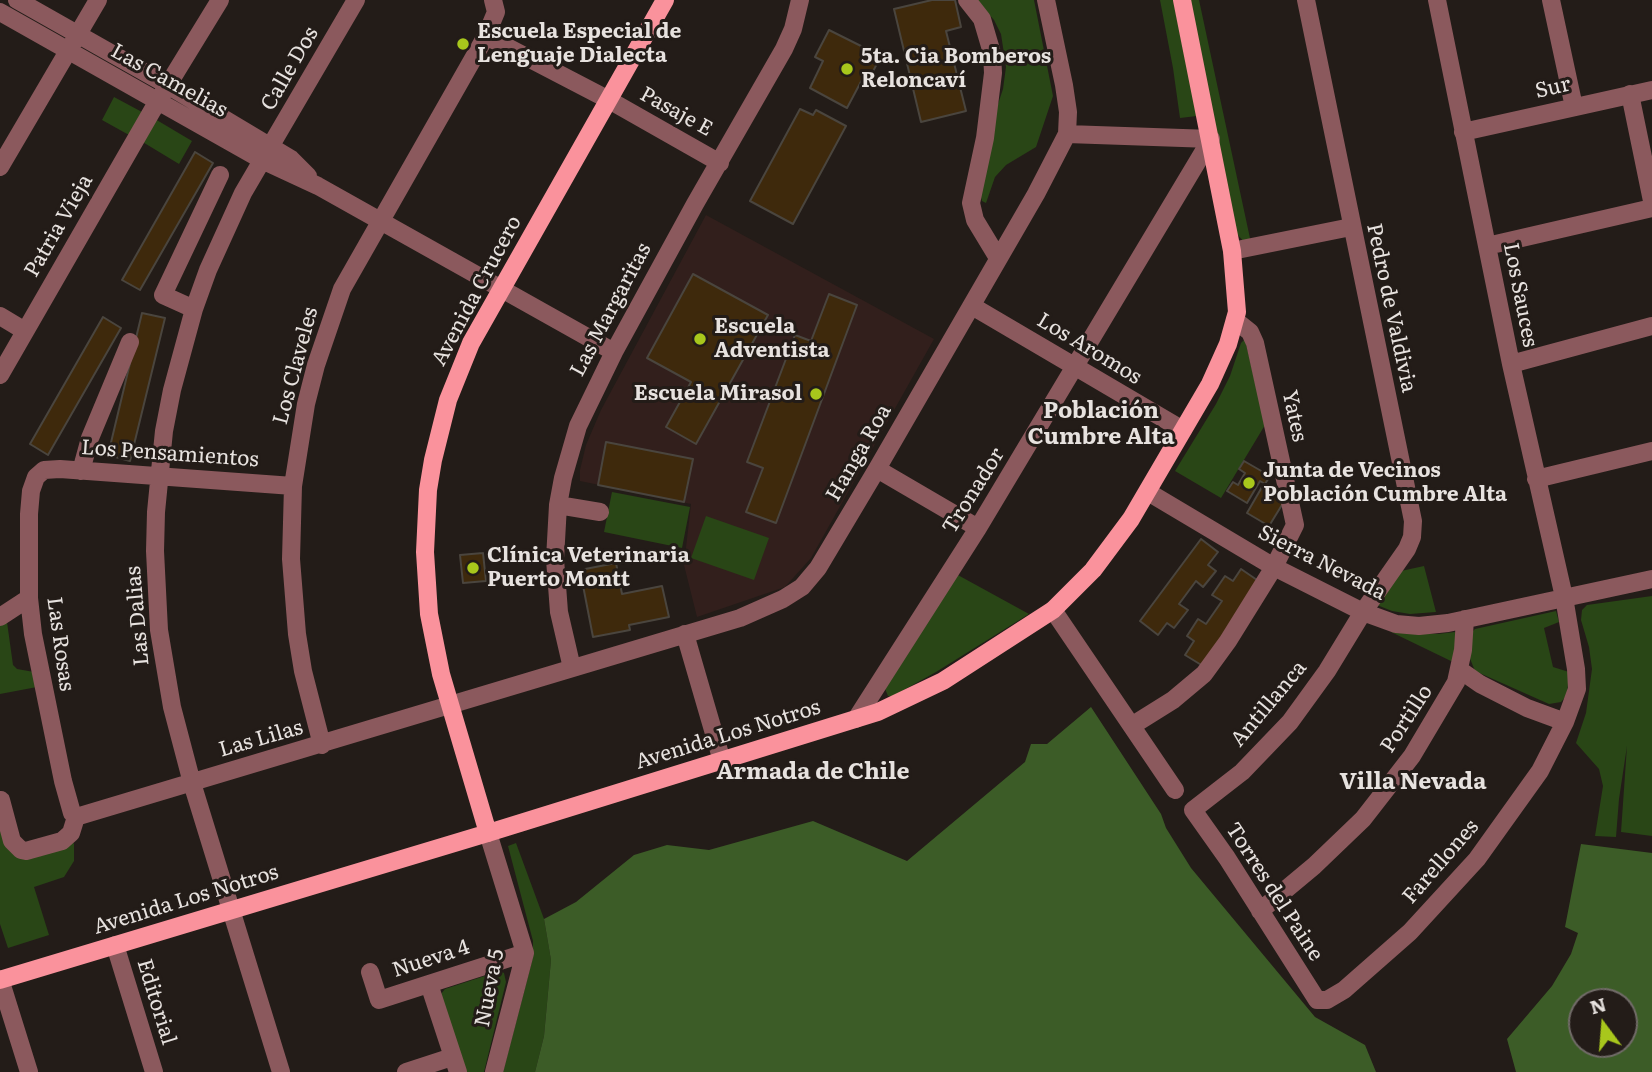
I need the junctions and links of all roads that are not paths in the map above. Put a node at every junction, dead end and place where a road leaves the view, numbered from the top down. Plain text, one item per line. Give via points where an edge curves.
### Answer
1 (17, 0) edge
2 (98, 0) edge
3 (220, 0) edge
4 (356, 0) edge
5 (492, 0) edge
6 (665, 0) edge
7 (800, 0) edge
8 (967, 0) edge
9 (1046, 0) edge
10 (1182, 0) edge
11 (1306, 0) edge
12 (1437, 0) edge
13 (1551, 0) edge
14 (0, 12) edge
15 (486, 36) junction
16 (72, 42) junction
17 (1652, 90) edge
18 (164, 93) junction
19 (1630, 94) junction
20 (609, 100) junction
21 (1574, 107) junction
22 (1463, 132) junction
23 (1067, 134) junction
24 (1211, 139) junction
25 (266, 153) junction
26 (720, 163) junction
27 (0, 167) edge
28 (220, 175) dead end
29 (1652, 201) edge
30 (1652, 208) edge
31 (380, 220) junction
32 (1351, 227) junction
33 (1488, 246) junction
34 (1233, 251) junction
35 (998, 258) junction
36 (500, 288) junction
37 (972, 306) junction
38 (194, 309) junction
39 (0, 316) edge
40 (1235, 320) junction
41 (1652, 326) edge
42 (25, 331) junction
43 (130, 342) dead end
44 (614, 352) junction
45 (1511, 364) junction
46 (1076, 367) junction
47 (0, 375) edge
48 (1183, 430) junction
49 (1652, 451) edge
50 (877, 469) junction
51 (44, 470) joint
52 (81, 471) junction
53 (159, 476) junction
54 (1536, 479) junction
55 (293, 486) junction
56 (1148, 492) junction
57 (558, 505) junction
58 (600, 512) dead end
59 (978, 528) junction
60 (1274, 567) junction
61 (1652, 579) edge
62 (1564, 597) junction
63 (29, 598) junction
64 (1054, 610) junction
65 (1363, 612) junction
66 (0, 617) edge
67 (1465, 620) junction
68 (685, 634) junction
69 (572, 668) junction
70 (1460, 670) junction
71 (450, 704) junction
72 (856, 719) junction
73 (1565, 722) junction
74 (1133, 725) junction
75 (322, 745) junction
76 (722, 761) junction
77 (192, 783) junction
78 (1175, 790) dead end
79 (1, 800) edge
80 (1193, 810) joint
81 (80, 816) junction
82 (488, 834) junction
83 (231, 911) junction
84 (1260, 911) junction
85 (115, 945) junction
86 (524, 953) junction
87 (370, 972) dead end
88 (0, 980) edge
89 (429, 984) junction
90 (1317, 999) joint
91 (455, 1064) edge
92 (29, 1072) edge
93 (154, 1072) edge
94 (281, 1072) edge
95 (406, 1072) edge
96 (495, 1072) edge

1 - 16 street, Las Camelias
2 - 16 street
3 - 18 street, Patria Vieja
4 - 25 street, Calle Dos
5 - 15 street, Los Claveles via 496,12
6 - 20 main road, Avenida Crucero
7 - 26 street, Las Margaritas via 784,49
8 - 35 street via 982,19 993,73 971,202 975,220
9 - 23 street, Hanga Roa via 1064,85
10 - 24 main road
11 - 32 street, Pedro de Valdivia
12 - 22 street, Los Sauces
13 - 21 street
14 - 16 street, Las Camelias
15 - 20 street, Pasaje E
15 - 31 street, Los Claveles
16 - 18 street, Las Camelias
16 - 27 street
17 - 19 street, Sur
18 - 25 street, Las Camelias
18 - 42 street, Patria Vieja
19 - 21 street, Sur
19 - 29 street
20 - 26 street, Pasaje E
20 - 36 main road, Avenida Crucero
21 - 22 street, Sur
22 - 33 street, Los Sauces
23 - 24 street
23 - 35 street, Hanga Roa
24 - 34 main road
24 - 46 street, Tronador
25 - 31 street, Las Camelias via 291,159 318,186
25 - 38 street, Las Dalias via 224,231
26 - 44 street, Las Margaritas
28 - 38 street via 163,295
30 - 33 street
31 - 36 street, Las Camelias
31 - 55 street, Los Claveles via 342,289 328,327 306,404
32 - 34 street
32 - 65 street, Pedro de Valdivia via 1413,530 1407,550
33 - 45 street, Los Sauces
34 - 40 main road, Avenida Los Notros
35 - 37 street, Hanga Roa
36 - 44 street, Las Camelias
36 - 71 main road, Avenida Crucero via 448,400 428,490 426,583 434,645
37 - 46 street, Los Aromos
37 - 50 street, Hanga Roa
38 - 53 street, Las Dalias via 172,390
39 - 42 street
40 - 48 main road, Avenida Los Notros via 1210,384
40 - 60 street, Yates via 1255,343 1295,525
41 - 45 street
42 - 47 street, Patria Vieja
43 - 52 street
44 - 57 street, Las Margaritas via 578,426
45 - 54 street, Los Sauces
46 - 48 street, Los Aromos
46 - 59 street, Tronador
48 - 56 main road, Avenida Los Notros
49 - 54 street
50 - 59 street
50 - 68 street, Hanga Roa via 802,587 740,618
51 - 52 street, Los Pensamientos
51 - 63 street, Las Rosas via 31,491
52 - 53 street, Los Pensamientos
53 - 55 street, Los Pensamientos
53 - 77 street, Las Dalias via 155,551 159,630 172,707
54 - 62 street, Los Sauces
55 - 75 street, Los Claveles via 291,558 297,634
56 - 60 street, Sierra Nevada
56 - 64 main road, Avenida Los Notros via 1093,570
57 - 58 street
57 - 69 street, Las Margaritas via 556,586
59 - 72 street, Tronador
60 - 65 street, Sierra Nevada
60 - 74 street, Yates via 1204,674
61 - 62 street, Sierra Nevada
62 - 67 street, Sierra Nevada
62 - 73 street, Farellones via 1577,678
63 - 66 street
63 - 81 street, Las Rosas via 52,735 72,813
64 - 72 main road, Avenida Los Notros via 943,681
64 - 74 street
65 - 67 street, Sierra Nevada via 1406,625
65 - 80 street, Antillanca via 1290,722 1242,772
67 - 70 street, Portillo
68 - 69 street, Hanga Roa
68 - 76 street
69 - 71 street, Hanga Roa
70 - 73 street via 1527,708
70 - 84 street, Portillo via 1452,693 1412,756 1363,819
71 - 75 street, Las Lilas
71 - 82 main road, Avenida Crucero
72 - 76 main road, Avenida Los Notros
73 - 90 street, Farellones via 1521,800 1449,892 1344,990 1327,1000
74 - 78 street
75 - 77 street, Las Lilas
76 - 82 main road, Avenida Los Notros
77 - 81 street, Las Lilas
77 - 83 street, Las Dalias
79 - 81 street via 12,841 21,850 62,841
80 - 84 street, Torres del Paine
82 - 83 main road, Avenida Los Notros
82 - 86 street, Nueva 5
83 - 85 main road, Avenida Los Notros
83 - 94 street, Las Dalias
84 - 90 street, Torres del Paine
85 - 88 main road, Avenida Los Notros
85 - 93 street, Editorial
86 - 89 street, Nueva 4
86 - 96 street, Nueva 5
87 - 89 street, Nueva 4 via 379,1000
88 - 92 street
89 - 91 street
91 - 95 street

